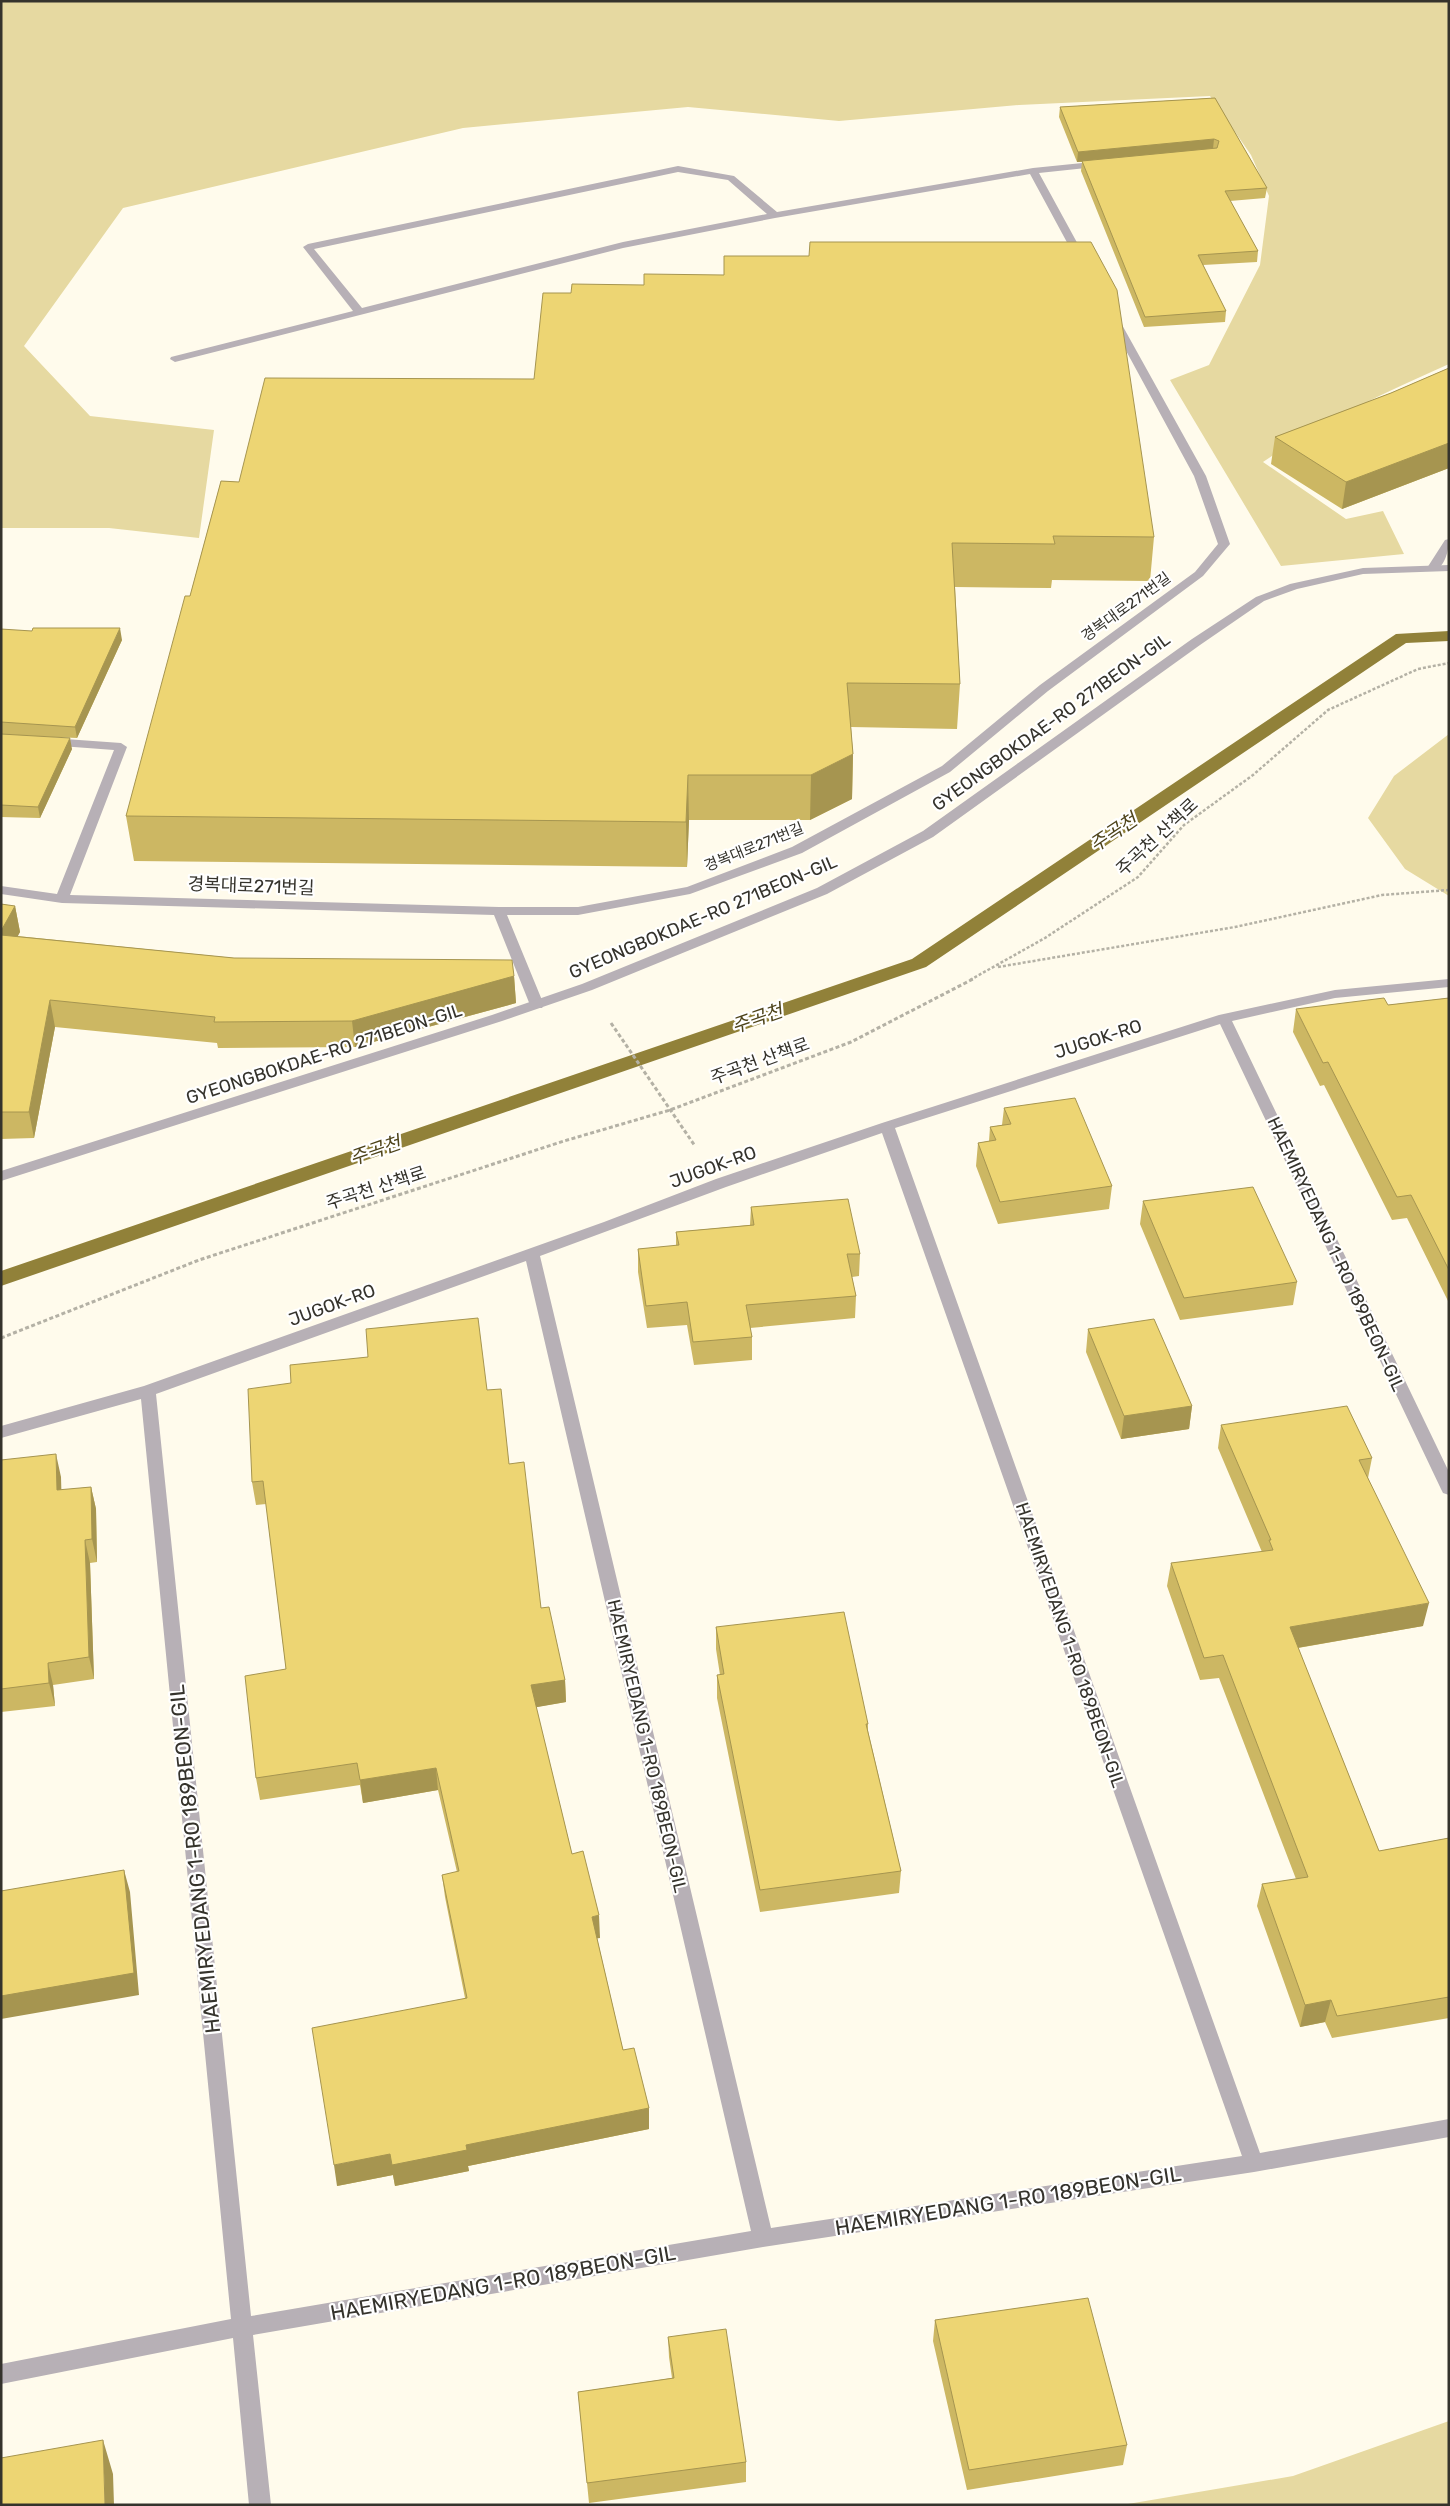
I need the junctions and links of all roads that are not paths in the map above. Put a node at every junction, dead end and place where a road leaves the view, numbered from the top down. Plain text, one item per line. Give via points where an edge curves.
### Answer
1 (1118, 163) edge
2 (1033, 170) junction
3 (775, 215) junction
4 (1089, 274) edge
5 (1108, 309) edge
6 (359, 312) junction
7 (175, 359) dead end
8 (1449, 542) edge
9 (1433, 568) junction
10 (1449, 568) edge
11 (41, 742) edge
12 (1, 890) edge
13 (62, 899) junction
14 (499, 911) junction
15 (1449, 983) edge
16 (537, 1005) junction
17 (1224, 1018) junction
18 (887, 1126) junction
19 (1, 1176) edge
20 (532, 1254) junction
21 (148, 1391) junction
22 (1, 1432) edge
23 (1449, 1489) edge
24 (1449, 2128) edge
25 (1254, 2163) junction
26 (763, 2238) junction
27 (242, 2328) junction
28 (1, 2374) edge
29 (260, 2505) edge

1 - 2 street
2 - 3 street
2 - 4 street
3 - 6 street via 623,245
3 - 6 street via 732,178 678,169 308,247
5 - 14 street, 경복대로271번길 via 1200,476 1224,544 1199,574 1044,688 946,769 797,850 690,890 578,911
6 - 7 street
8 - 9 street
9 - 10 street, GYEONGBOKDAE-RO 271BEON-GIL
9 - 16 street, GYEONGBOKDAE-RO 271BEON-GIL via 1363,571 1294,586 1260,599 928,834 822,891
11 - 13 street via 121,747
12 - 13 street, 경복대로271번길
13 - 14 street, 경복대로271번길
14 - 16 street
15 - 17 street, JUGOK-RO via 1335,994
16 - 19 street, GYEONGBOKDAE-RO 271BEON-GIL
17 - 18 street, JUGOK-RO
17 - 23 street, HAEMIRYEDANG 1-RO 189BEON-GIL
18 - 20 street, JUGOK-RO via 721,1182
18 - 25 street, HAEMIRYEDANG 1-RO 189BEON-GIL
20 - 21 street, JUGOK-RO
20 - 26 street, HAEMIRYEDANG 1-RO 189BEON-GIL
21 - 22 street, JUGOK-RO
21 - 27 street, HAEMIRYEDANG 1-RO 189BEON-GIL
24 - 25 street, HAEMIRYEDANG 1-RO 189BEON-GIL
25 - 26 street, HAEMIRYEDANG 1-RO 189BEON-GIL
26 - 27 street, HAEMIRYEDANG 1-RO 189BEON-GIL
27 - 28 street, HAEMIRYEDANG 1-RO 189BEON-GIL
27 - 29 street, HAEMIRYEDANG 1-RO 189BEON-GIL

